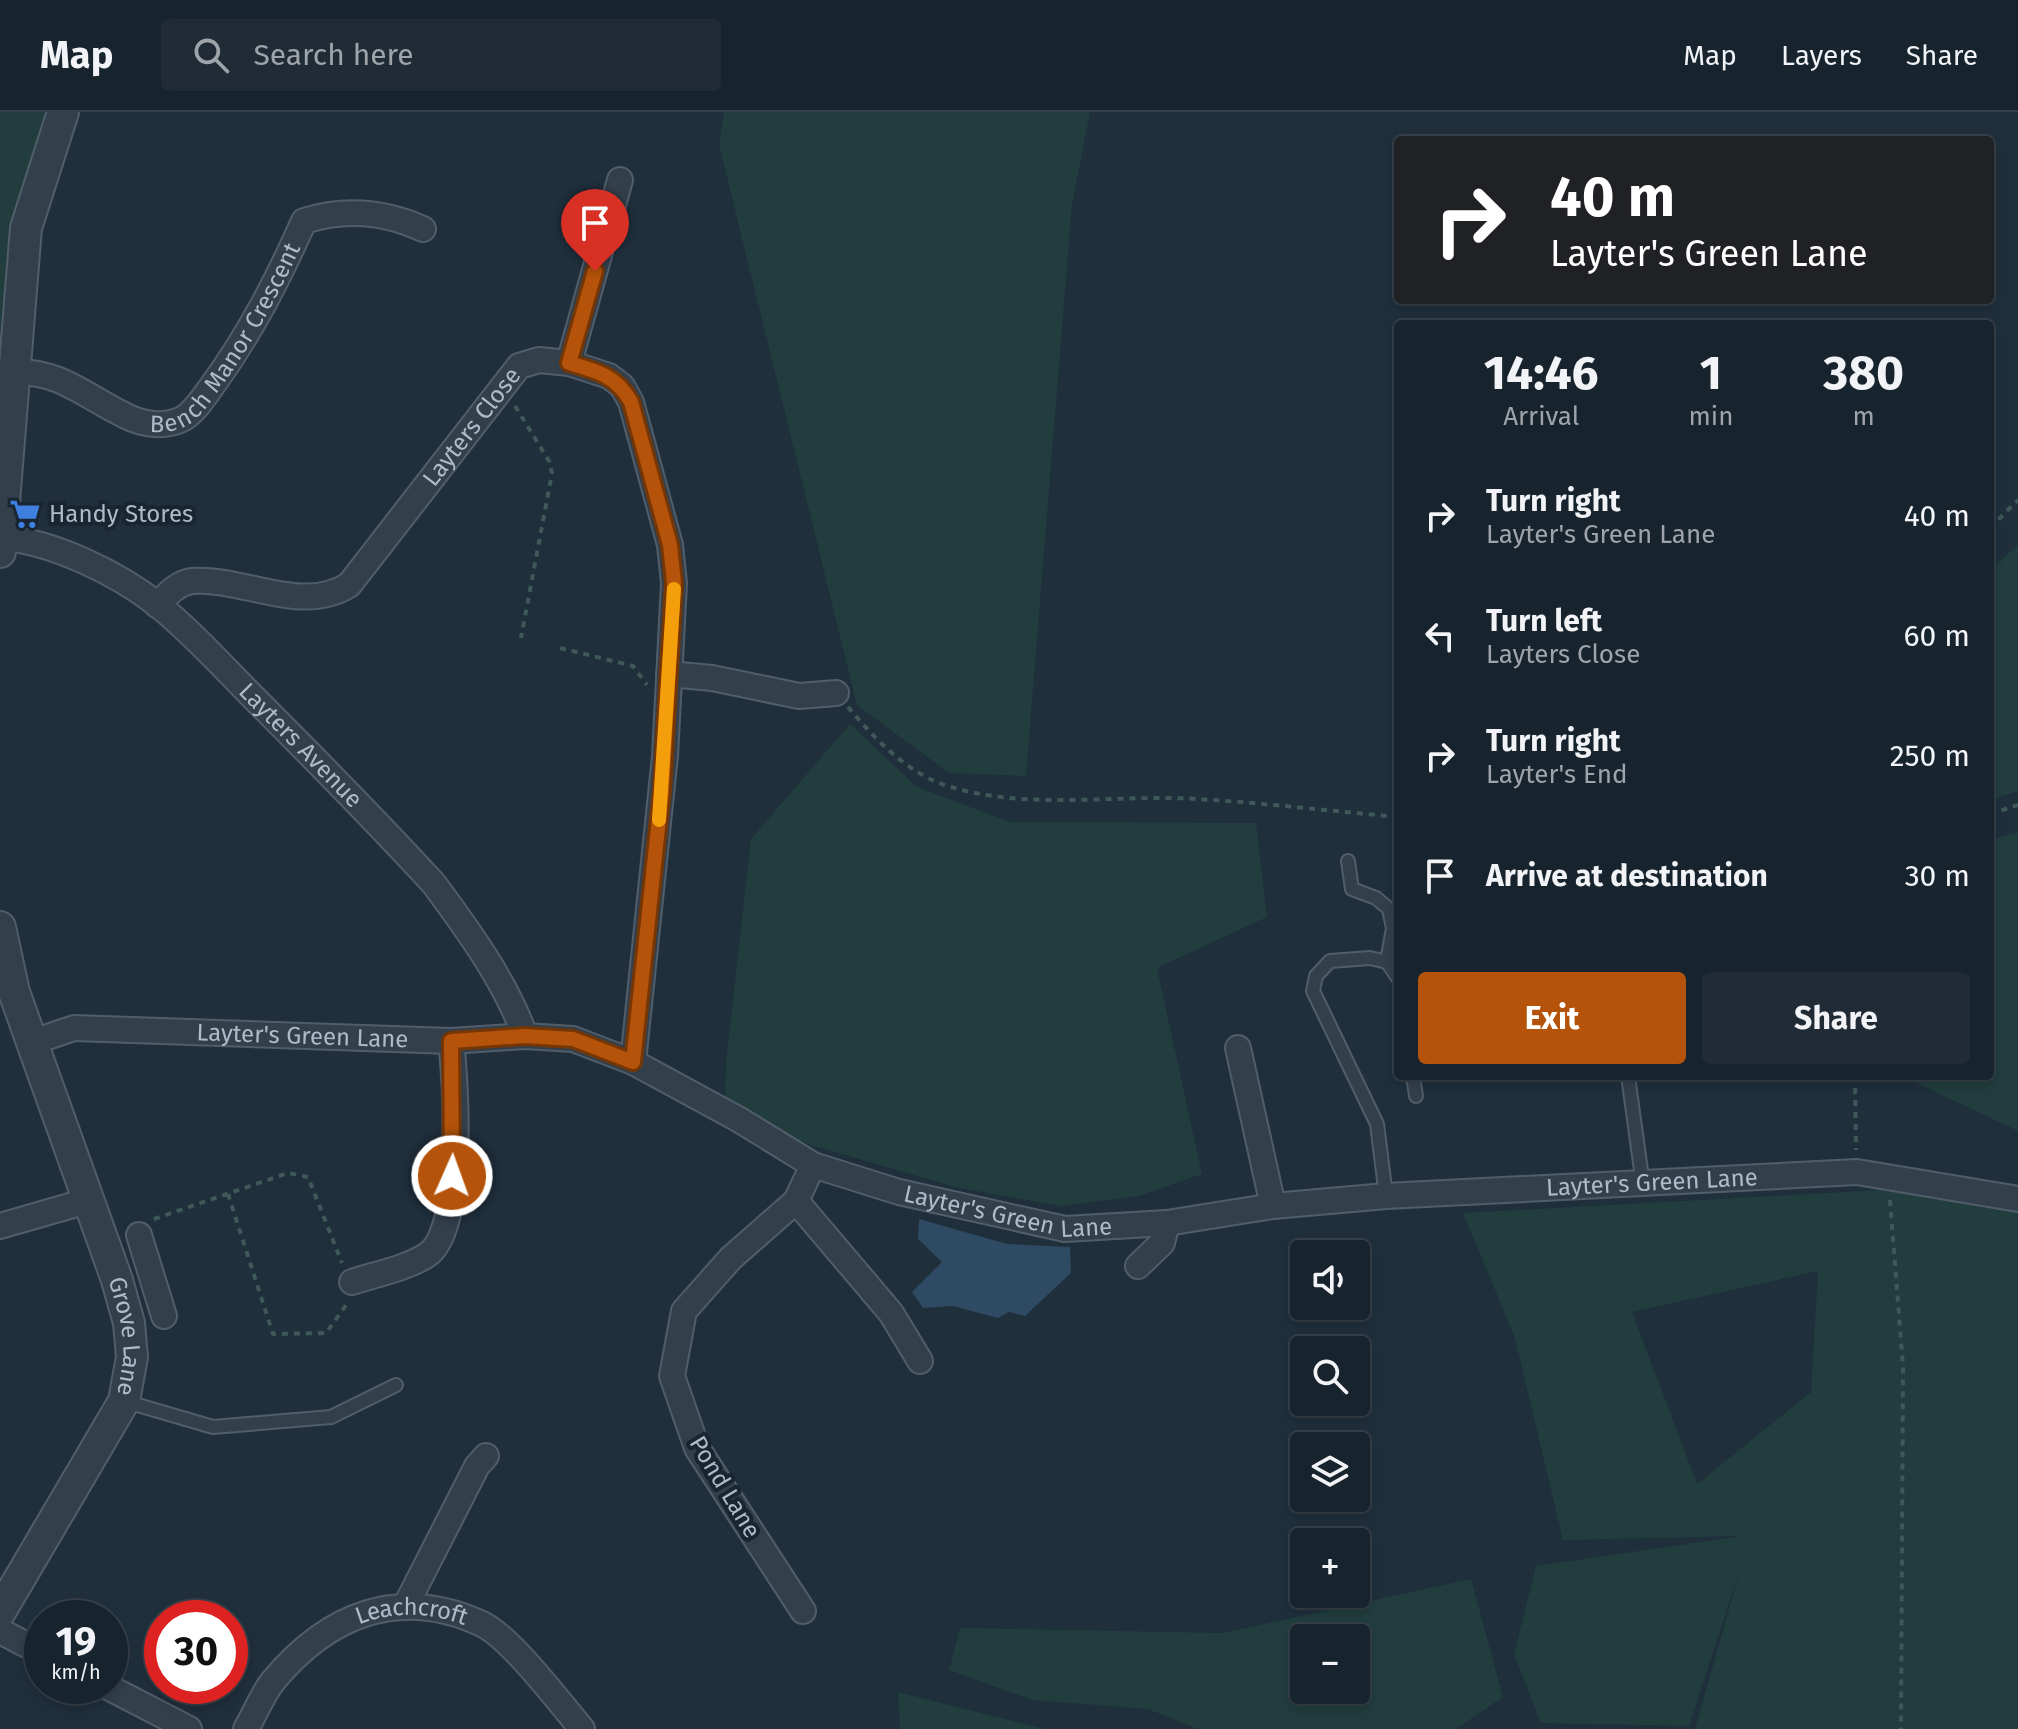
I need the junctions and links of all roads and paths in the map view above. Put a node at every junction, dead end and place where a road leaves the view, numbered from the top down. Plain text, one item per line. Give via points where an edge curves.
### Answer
1 (63, 112) edge
2 (620, 180) dead end
3 (423, 229) dead end
4 (569, 363) junction
5 (14, 372) junction
6 (501, 386) junction
7 (2018, 500) edge
8 (1994, 524) edge
9 (1, 545) edge
10 (157, 605) junction
11 (521, 638) dead end
12 (560, 648) dead end
13 (668, 682) junction
14 (836, 693) joint
15 (2018, 805) edge
16 (1994, 813) edge
17 (1394, 817) edge
18 (1348, 861) dead end
19 (0, 934) edge
20 (1387, 962) junction
21 (1394, 972) edge
22 (525, 1036) junction
23 (451, 1041) junction
24 (33, 1042) junction
25 (1238, 1048) dead end
26 (633, 1062) junction
27 (1414, 1080) edge
28 (1629, 1080) edge
29 (1855, 1080) edge
30 (1416, 1096) dead end
31 (813, 1165) junction
32 (1857, 1172) junction
33 (1888, 1177) junction
34 (1643, 1185) junction
35 (228, 1194) junction
36 (1386, 1196) junction
37 (2018, 1199) edge
38 (87, 1201) junction
39 (796, 1201) junction
40 (1273, 1206) junction
41 (1167, 1223) junction
42 (0, 1226) edge
43 (139, 1235) joint
44 (1138, 1266) dead end
45 (146, 1267) junction
46 (117, 1280) junction
47 (352, 1282) junction
48 (164, 1316) dead end
49 (920, 1361) dead end
50 (396, 1385) dead end
51 (124, 1401) junction
52 (486, 1456) dead end
53 (405, 1607) junction
54 (803, 1611) dead end
55 (0, 1612) edge
56 (0, 1631) edge
57 (24, 1644) edge
58 (128, 1697) edge
59 (189, 1729) edge
60 (246, 1729) edge
61 (582, 1729) edge
62 (1901, 1729) edge

1 - 5 street via 26,228
2 - 4 street
3 - 5 street, Bench Manor Crescent via 367,212 304,221 229,363 186,417 168,424 149,425 126,417 66,382
4 - 6 street, Layters Close via 539,360 519,366
4 - 13 street, Layters Close via 609,376 631,402 670,545 674,583
5 - 9 street
6 - 10 street, Layters Close via 349,585 332,596 191,581 173,588
6 - 11 path via 552,473
7 - 8 path
9 - 10 street, Layters Avenue via 25,539 66,553
10 - 22 street, Layters Avenue via 434,884 511,1003
12 - 13 path via 633,666 649,688
13 - 14 street via 712,678 799,696
13 - 26 street, Layters Close
14 - 17 path via 908,764 967,791 1049,798 1196,799
15 - 16 path
18 - 20 lane via 1352,889 1383,902 1391,914
19 - 24 street, Grove Lane
20 - 21 lane
20 - 36 lane via 1330,961 1316,976 1313,991 1377,1124
22 - 23 street, Layter's Green Lane
22 - 26 street, Layter's Green Lane via 573,1039
23 - 24 street, Layter's Green Lane via 74,1028
23 - 47 street via 451,1202 440,1242 417,1259
24 - 38 street, Grove Lane
25 - 40 street
26 - 31 street, Layter's Green Lane
27 - 30 lane
28 - 34 lane
29 - 32 path
31 - 39 street, Pond Lane
31 - 41 street, Layter's Green Lane via 899,1192 1065,1229
32 - 33 street, Layter's Green Lane
32 - 34 street, Layter's Green Lane
33 - 37 street, Layter's Green Lane
33 - 62 path via 1903,1367
34 - 36 street, Layter's Green Lane
35 - 43 path via 150,1220
35 - 47 path via 288,1173 308,1177
35 - 47 path via 273,1334 326,1333 350,1300
36 - 40 street, Layter's Green Lane
38 - 42 street
38 - 46 street, Grove Lane
39 - 49 street via 891,1313
39 - 54 street, Pond Lane via 731,1258 684,1311 672,1376 697,1448
40 - 41 street, Layter's Green Lane
41 - 44 street via 1162,1243
43 - 45 street
45 - 46 street
45 - 48 street
46 - 51 street, Grove Lane via 132,1357
50 - 51 lane via 331,1417 213,1427
51 - 55 street, Grove Lane
52 - 53 street
53 - 60 street, Leachcroft via 361,1612 312,1644 271,1683
53 - 61 street, Leachcroft via 482,1623 527,1663
56 - 57 street
58 - 59 street

